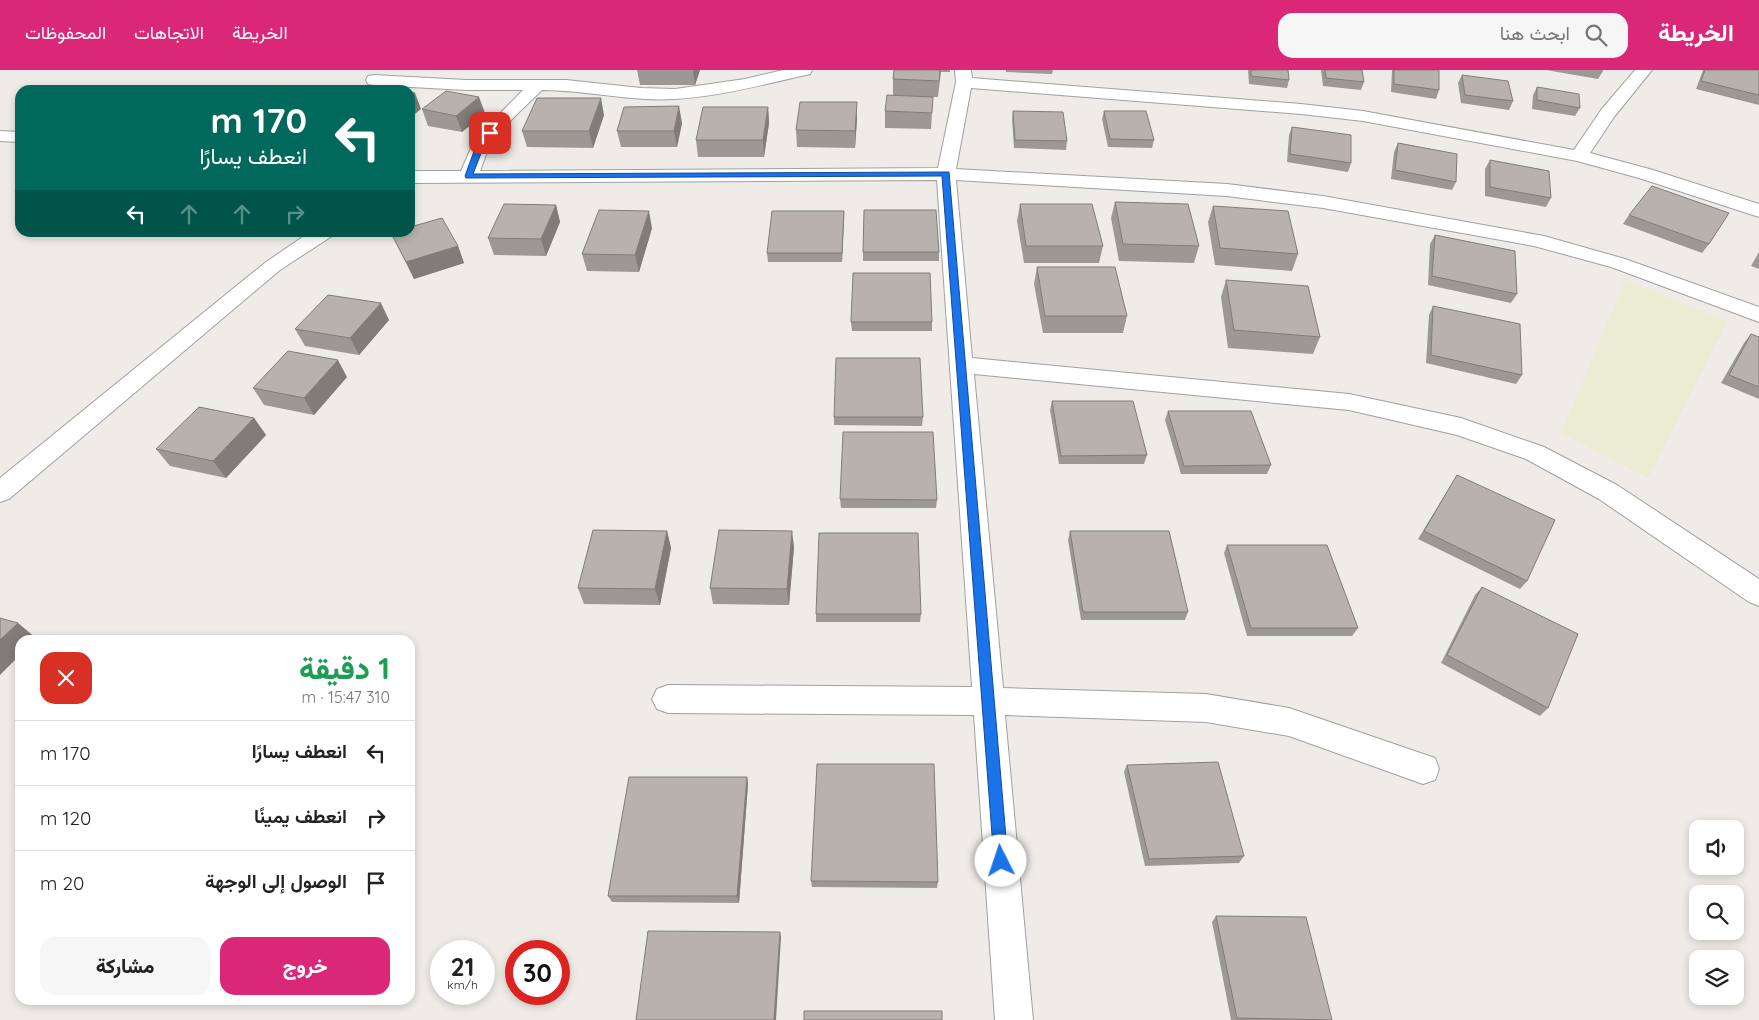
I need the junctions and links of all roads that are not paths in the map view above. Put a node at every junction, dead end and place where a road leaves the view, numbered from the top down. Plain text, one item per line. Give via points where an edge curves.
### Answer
1 (804, 70) edge
2 (1644, 70) edge
3 (964, 76) edge
4 (374, 80) dead end
5 (536, 86) junction
6 (0, 136) edge
7 (15, 136) edge
8 (1580, 156) junction
9 (946, 174) junction
10 (469, 176) junction
11 (415, 177) edge
12 (1759, 211) edge
13 (317, 237) edge
14 (1759, 315) edge
15 (962, 365) junction
16 (0, 492) edge
17 (1759, 594) edge
18 (668, 699) dead end
19 (988, 701) junction
20 (1424, 769) dead end
21 (1014, 1020) edge

1 - 5 street via 746,84 676,94 632,93 566,85
2 - 8 street via 1607,114
3 - 8 street via 1363,116
3 - 9 street
4 - 5 street
5 - 10 street via 481,143
6 - 7 street
8 - 12 street
9 - 10 street
9 - 14 street via 1227,190 1428,219 1537,240 1618,263
9 - 15 street
10 - 11 street
13 - 16 street via 273,266
15 - 17 street via 1349,402 1460,427 1535,453 1608,492
15 - 19 street
18 - 19 street
19 - 20 street via 1206,708 1289,722
19 - 21 street

